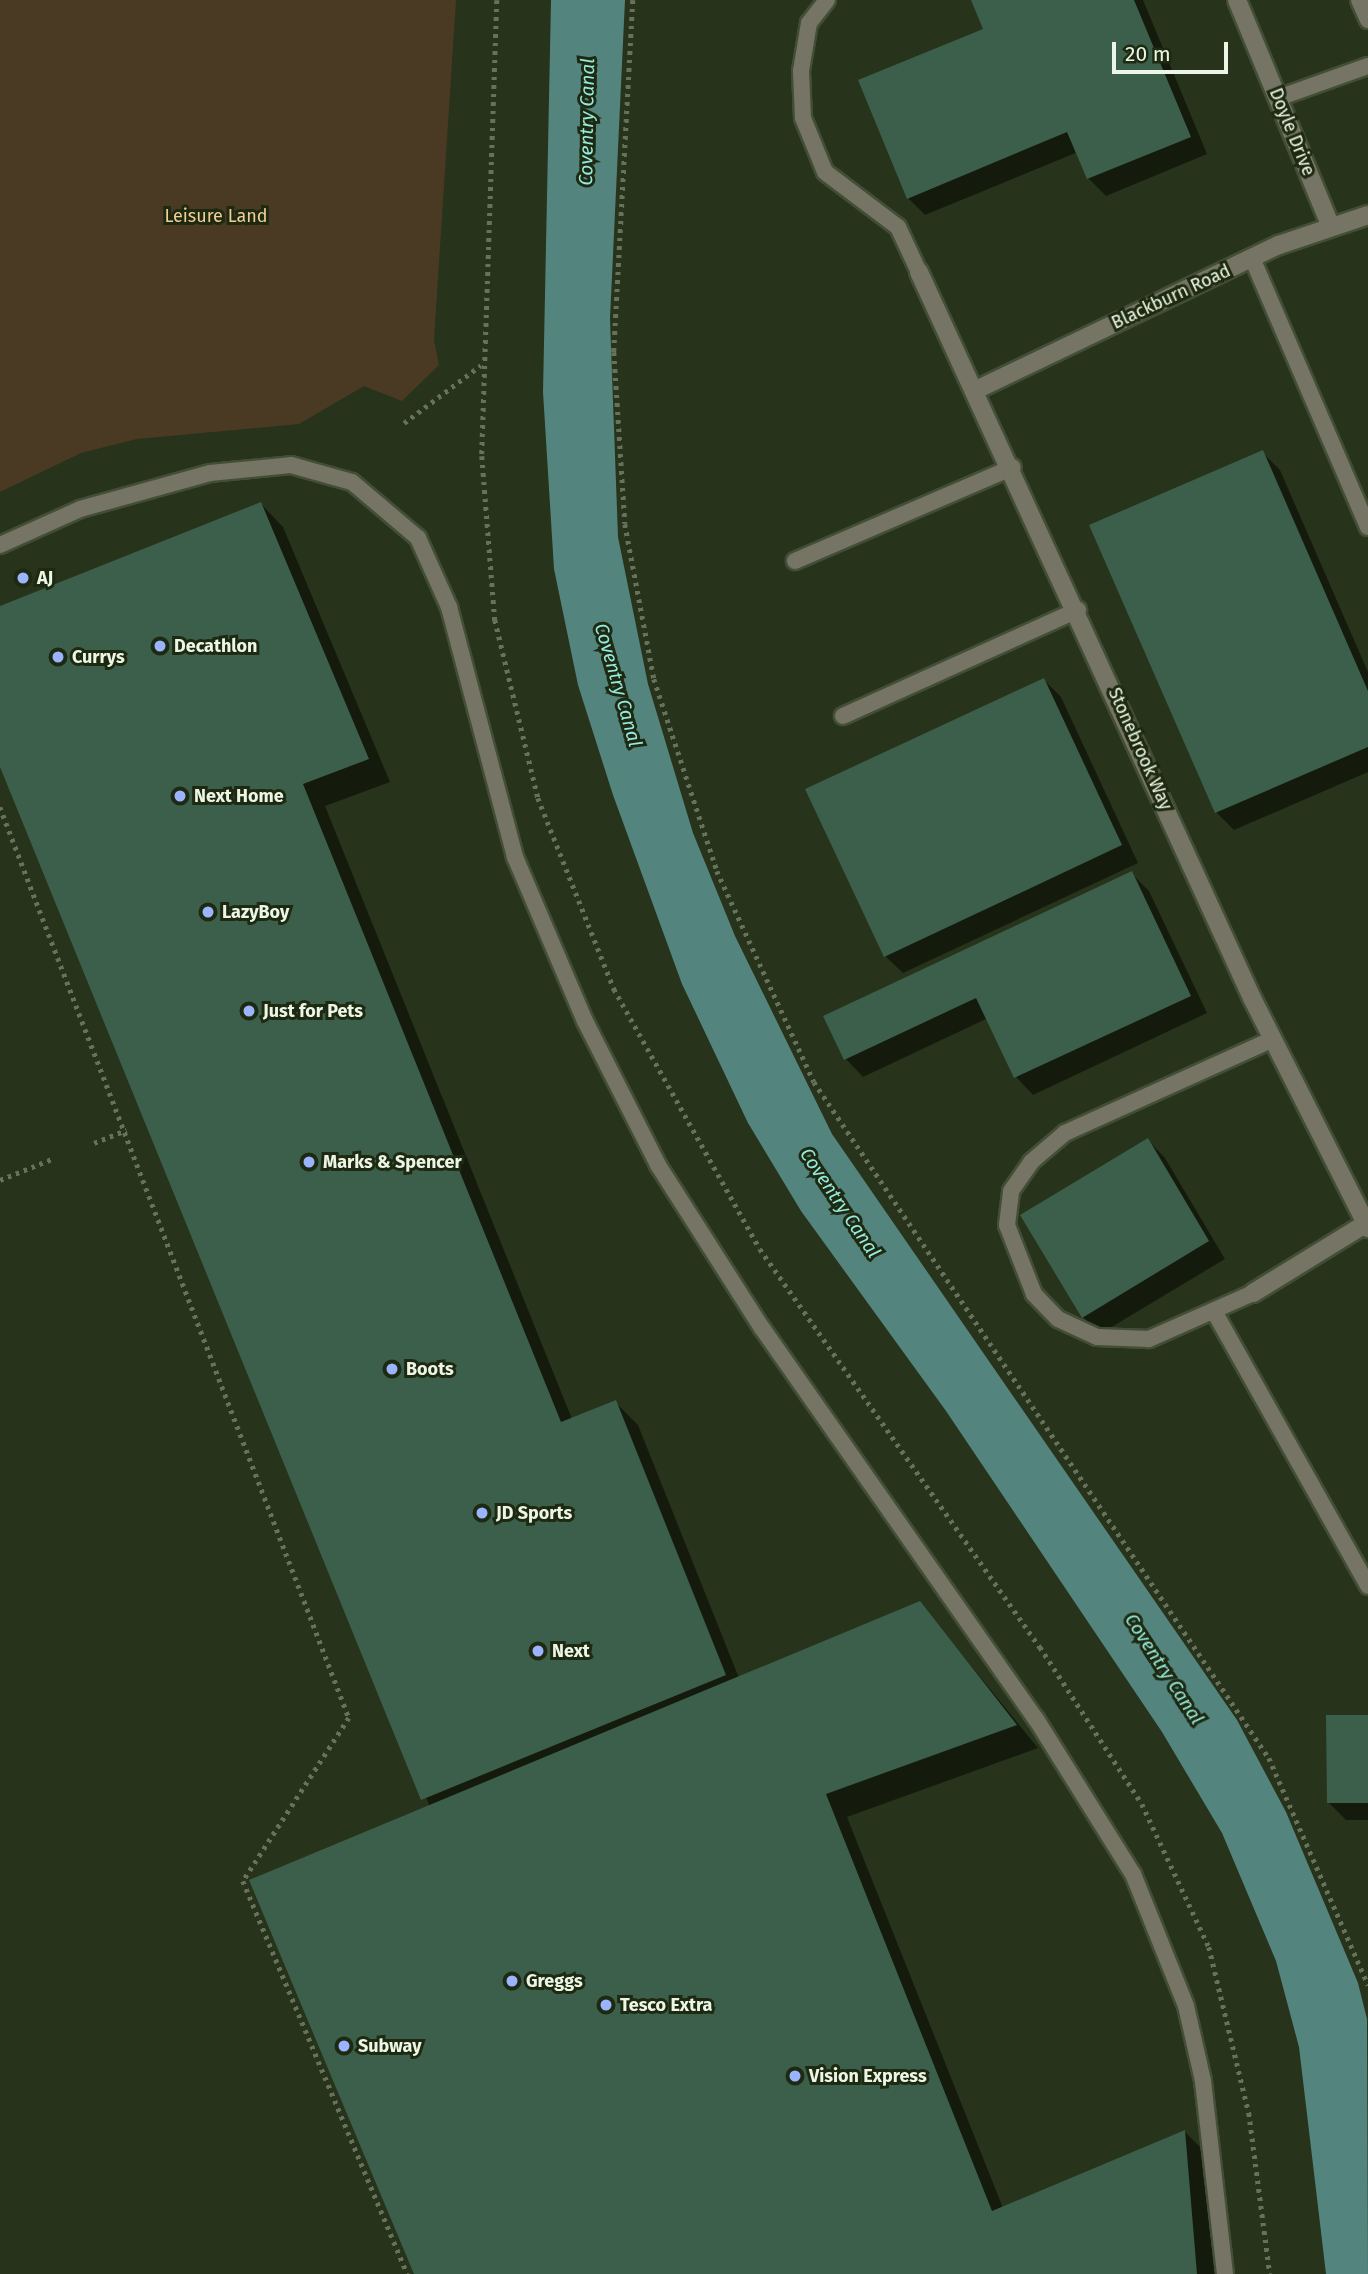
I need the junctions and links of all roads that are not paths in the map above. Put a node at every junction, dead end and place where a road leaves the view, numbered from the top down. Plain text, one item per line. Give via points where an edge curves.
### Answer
1 (827, 0) edge
2 (1237, 0) edge
3 (1359, 0) edge
4 (1368, 20) edge
5 (1368, 66) edge
6 (1278, 98) junction
7 (1368, 215) edge
8 (1330, 225) junction
9 (1252, 258) junction
10 (919, 272) joint
11 (978, 388) junction
12 (1013, 467) junction
13 (1368, 527) edge
14 (0, 545) edge
15 (795, 561) dead end
16 (1078, 610) junction
17 (843, 716) dead end
18 (1273, 1039) junction
19 (1367, 1226) edge
20 (1253, 1293) joint
21 (1215, 1313) junction
22 (1368, 1586) edge
23 (1225, 2274) edge

1 - 10 lane via 809,23 801,71 803,118 825,172 898,228
2 - 6 street, Doyle Drive
3 - 4 lane
5 - 6 lane
6 - 8 street, Doyle Drive
7 - 8 street, Blackburn Road
8 - 9 street, Blackburn Road
9 - 11 street, Blackburn Road
9 - 13 lane
10 - 11 street, Stonebrook Way
11 - 12 street, Stonebrook Way
12 - 15 lane
12 - 16 street, Stonebrook Way
14 - 23 lane via 80,509 210,473 291,465 352,482 418,538 449,607 489,780 515,857 585,1021 658,1165 762,1328 1036,1719 1133,1874 1186,2006 1203,2081
16 - 17 lane
16 - 18 street, Stonebrook Way
18 - 19 street, Stonebrook Way
18 - 21 lane via 1065,1133 1031,1162 1011,1191 1007,1225 1018,1260 1034,1294 1058,1319 1097,1337 1149,1339
19 - 20 street, Stonebrook Way
20 - 21 lane
21 - 22 lane

